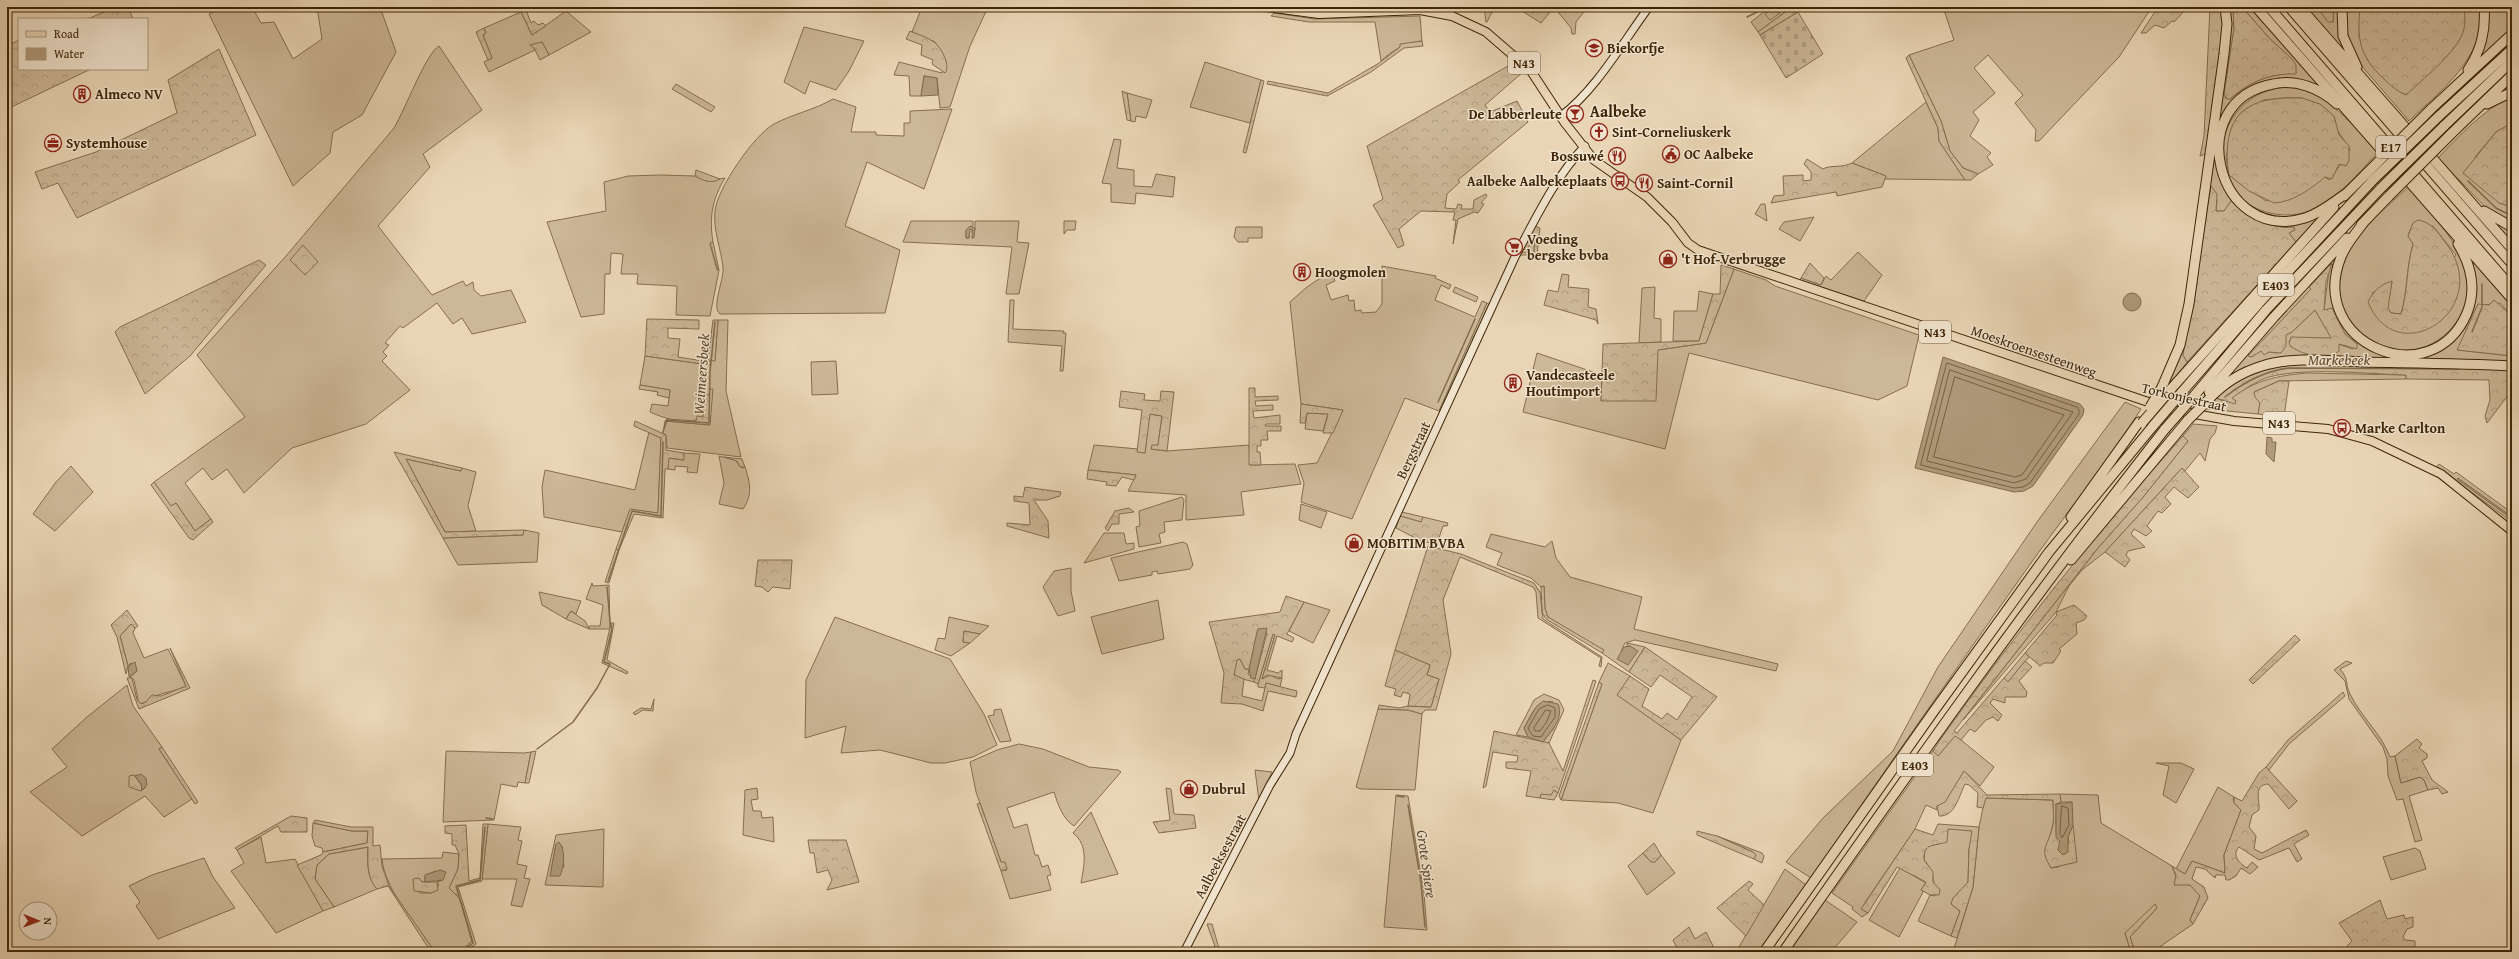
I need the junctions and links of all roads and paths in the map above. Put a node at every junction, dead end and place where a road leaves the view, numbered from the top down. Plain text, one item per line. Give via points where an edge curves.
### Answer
1 (1266, 7) edge
2 (1649, 7) edge
3 (2225, 7) edge
4 (2256, 7) edge
5 (2270, 7) edge
6 (2289, 7) edge
7 (2300, 7) edge
8 (2342, 7) edge
9 (2484, 7) edge
10 (2512, 34) edge
11 (2512, 49) edge
12 (2512, 61) edge
13 (2512, 75) edge
14 (2460, 81) junction
15 (2512, 92) edge
16 (2377, 97) junction
17 (2474, 112) junction
18 (1561, 116) junction
19 (2369, 135) junction
20 (1585, 146) junction
21 (2445, 170) junction
22 (2347, 193) junction
23 (2439, 216) junction
24 (2364, 222) junction
25 (2512, 227) edge
26 (2512, 249) edge
27 (2512, 264) edge
28 (2512, 288) edge
29 (2512, 299) edge
30 (2512, 366) edge
31 (2167, 388) junction
32 (2117, 393) joint
33 (2207, 399) junction
34 (2512, 531) edge
35 (2049, 552) junction
36 (2054, 573) junction
37 (1279, 772) joint
38 (1184, 952) edge
39 (1764, 952) edge
40 (1783, 952) edge

1 - 18 main road, Moeskroensesteenweg / N43 via 1318,14 1420,10 1452,16 1486,32 1516,56 1531,71
2 - 18 street via 1584,95
3 - 31 highway via 2224,54 2189,304
4 - 19 highway
5 - 28 highway, E17
6 - 27 highway, E17
7 - 16 highway
8 - 16 highway via 2343,36 2348,52
9 - 14 highway via 2485,22 2479,49
10 - 14 highway
11 - 35 highway, E403, bridge via 2373,180 2260,302
12 - 36 highway, E403, bridge via 2381,188 2266,310 2165,429
13 - 17 highway
14 - 22 highway, bridge
15 - 17 highway
16 - 21 highway
17 - 24 highway, bridge
18 - 20 main road, Moeskroensesteenweg / N43
19 - 22 highway via 2323,93 2307,86 2289,83 2268,85 2246,96 2229,113 2220,132 2218,156 2223,178 2235,197 2256,213 2275,220 2305,218
19 - 23 highway
20 - 32 main road, Moeskroensesteenweg / N43 via 1597,162 1630,184 1663,212 1688,243 1698,250
20 - 37 street, Bergstraat via 1573,159 1541,209 1515,257 1296,734 1290,753
21 - 25 highway via 2487,214
21 - 26 highway
22 - 31 highway
23 - 24 highway via 2468,263 2472,277 2472,297 2464,320 2446,340 2427,351 2405,355 2381,351 2360,339 2346,323 2339,309 2335,286 2339,263 2347,246
23 - 29 highway
24 - 33 highway via 2274,317
30 - 33 highway via 2282,362 2263,365 2247,372 2231,380
31 - 35 highway, bridge via 2058,534
32 - 34 main road, Torkonjestraat / N43 via 2205,417 2343,432 2420,465 2466,494
33 - 36 highway, bridge via 2068,563
35 - 39 highway, E403
36 - 40 highway, E403
37 - 38 street, Aalbeeksestraat

